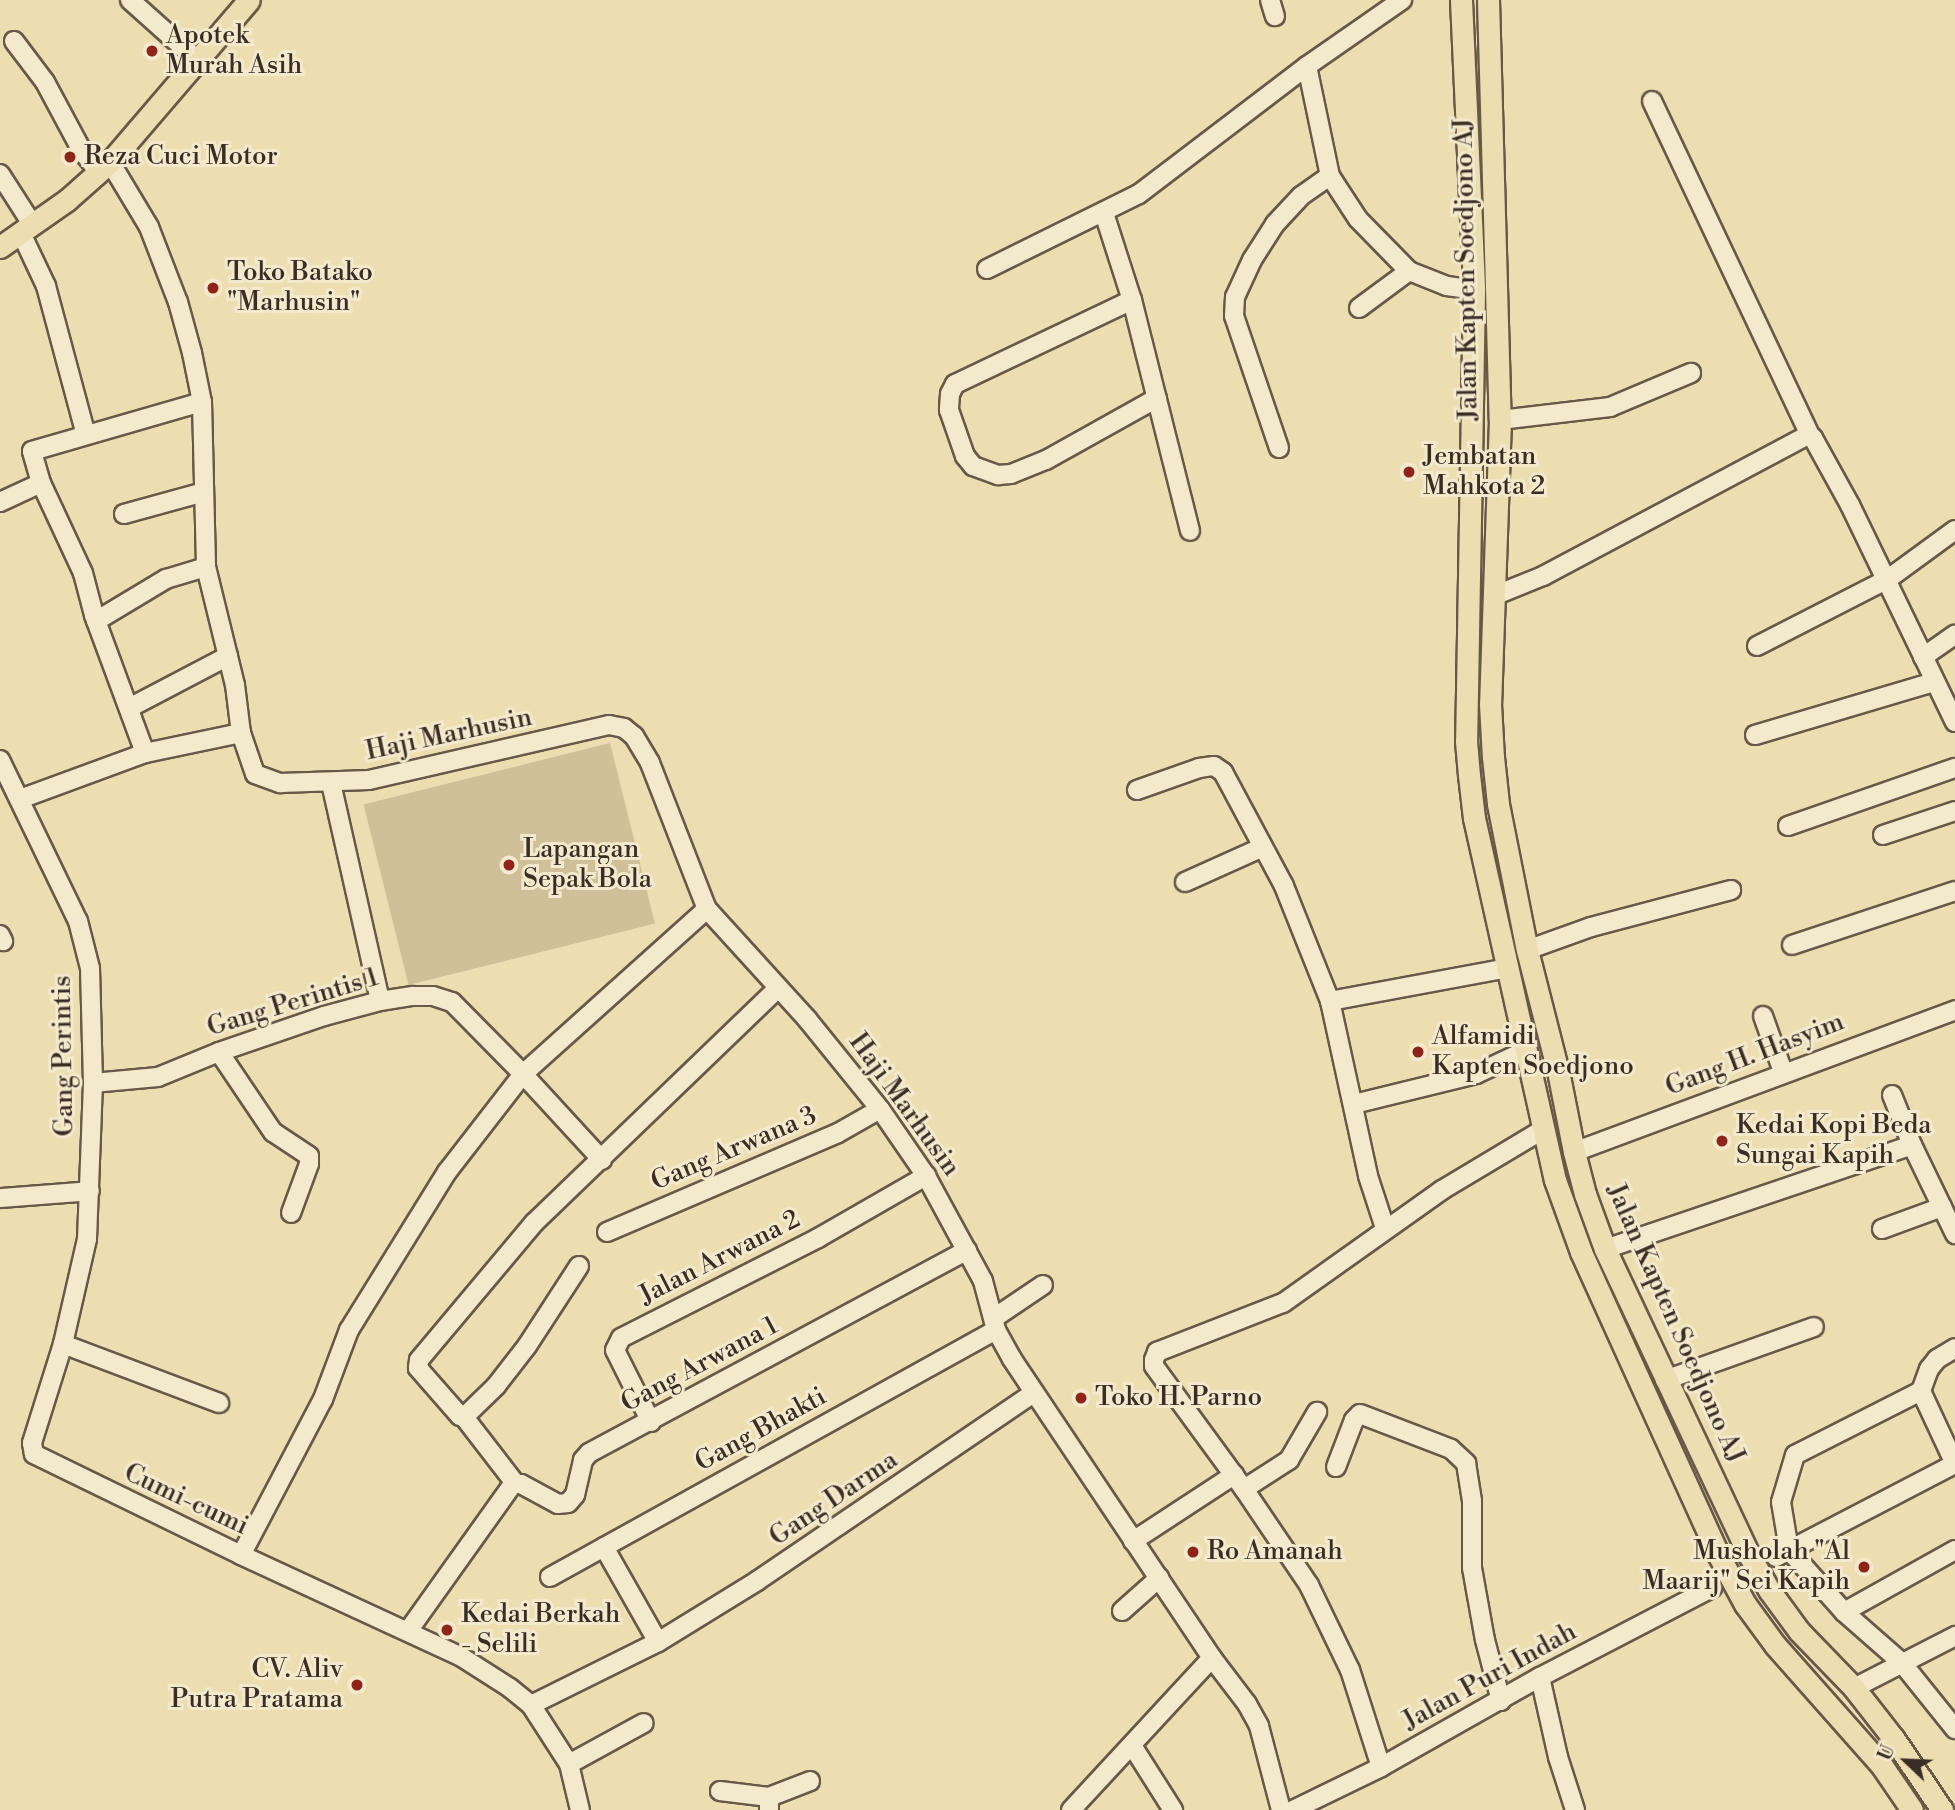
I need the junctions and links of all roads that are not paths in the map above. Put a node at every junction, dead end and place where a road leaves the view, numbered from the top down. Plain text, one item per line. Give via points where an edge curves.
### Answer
1 (130, 0) edge
2 (249, 0) edge
3 (1402, 0) edge
4 (1488, 5) edge
5 (1461, 6) edge
6 (14, 41) dead end
7 (197, 60) junction
8 (1307, 66) junction
9 (1652, 100) dead end
10 (105, 167) junction
11 (0, 174) edge
12 (1330, 176) junction
13 (1104, 213) junction
14 (26, 229) junction
15 (0, 247) edge
16 (987, 269) dead end
17 (1409, 271) junction
18 (1474, 290) junction
19 (1132, 300) junction
20 (1359, 307) dead end
21 (1691, 373) dead end
22 (1157, 398) junction
23 (202, 402) junction
24 (1500, 420) junction
25 (86, 435) junction
26 (1810, 436) junction
27 (1279, 448) dead end
28 (41, 483) junction
29 (204, 492) junction
30 (0, 502) edge
31 (124, 514) dead end
32 (1955, 530) edge
33 (1190, 531) dead end
34 (206, 567) junction
35 (1888, 579) junction
36 (1496, 595) junction
37 (96, 621) junction
38 (1955, 635) edge
39 (1757, 646) dead end
40 (228, 656) junction
41 (1923, 657) junction
42 (1934, 682) junction
43 (129, 708) junction
44 (1955, 722) edge
45 (241, 733) junction
46 (1755, 735) dead end
47 (145, 753) junction
48 (0, 761) edge
49 (1955, 768) edge
50 (331, 783) junction
51 (1137, 790) dead end
52 (20, 799) junction
53 (1955, 811) edge
54 (1788, 826) dead end
55 (1883, 835) dead end
56 (1264, 847) junction
57 (1185, 882) dead end
58 (1731, 890) dead end
59 (1955, 891) edge
60 (707, 909) junction
61 (1792, 945) dead end
62 (1527, 950) junction
63 (1508, 968) junction
64 (778, 988) junction
65 (380, 1001) junction
66 (1330, 1002) junction
67 (1543, 1010) junction
68 (1955, 1010) edge
69 (1763, 1016) dead end
70 (1520, 1019) junction
71 (1527, 1050) junction
72 (219, 1052) junction
73 (1783, 1072) junction
74 (523, 1074) junction
75 (93, 1083) junction
76 (1892, 1095) dead end
77 (1354, 1104) junction
78 (880, 1109) junction
79 (1544, 1129) junction
80 (1912, 1145) junction
81 (1574, 1152) junction
82 (602, 1160) junction
83 (926, 1176) junction
84 (90, 1191) junction
85 (0, 1198) edge
86 (1942, 1207) junction
87 (291, 1213) dead end
88 (1385, 1228) junction
89 (1882, 1228) dead end
90 (607, 1233) dead end
91 (1955, 1234) edge
92 (1605, 1249) junction
93 (967, 1251) junction
94 (579, 1266) dead end
95 (1043, 1285) dead end
96 (995, 1324) junction
97 (1814, 1327) dead end
98 (63, 1344) junction
99 (1955, 1348) edge
100 (1665, 1380) junction
101 (1921, 1391) junction
102 (1034, 1394) junction
103 (219, 1403) dead end
104 (1317, 1412) dead end
105 (464, 1417) junction
106 (651, 1422) junction
107 (1336, 1467) dead end
108 (1239, 1482) junction
109 (515, 1483) junction
110 (1133, 1541) junction
111 (604, 1547) junction
112 (1955, 1550) edge
113 (1783, 1554) junction
114 (241, 1555) junction
115 (550, 1577) dead end
116 (1159, 1578) junction
117 (1712, 1588) tunnel mouth
118 (1122, 1611) dead end
119 (1844, 1612) junction
120 (408, 1631) junction
121 (1955, 1636) edge
122 (658, 1642) junction
123 (1212, 1658) junction
124 (1902, 1663) junction
125 (1540, 1677) junction
126 (1854, 1688) junction
127 (1501, 1701) junction
128 (531, 1705) junction
129 (644, 1723) dead end
130 (1954, 1726) edge
131 (1133, 1747) junction
132 (569, 1764) junction
133 (1381, 1767) junction
134 (810, 1781) dead end
135 (720, 1791) dead end
136 (769, 1804) edge
137 (580, 1810) edge
138 (1071, 1810) edge
139 (1173, 1810) edge
140 (1281, 1810) edge
141 (1293, 1810) edge
142 (1576, 1810) edge
143 (1912, 1810) edge
144 (1942, 1810) edge

1 - 7 street
2 - 7 main road
3 - 8 street
4 - 5 main road
4 - 24 main road, Jalan Kapten Soedjono AJ
5 - 18 main road, Jalan Kapten Soedjono AJ
6 - 10 street, Haji Marhusin via 44,82 82,150
7 - 10 main road
8 - 12 street
8 - 13 street via 1156,182
9 - 26 street
10 - 14 main road
10 - 23 street, Haji Marhusin via 149,228 178,302
11 - 14 street
12 - 17 street via 1358,219
12 - 27 street via 1301,196 1275,224 1235,297 1234,316
13 - 16 street
13 - 19 street
14 - 15 main road
14 - 25 street
17 - 18 street via 1447,286
17 - 20 street
18 - 63 main road, Jalan Kapten Soedjono AJ via 1466,741 1475,818
19 - 22 street
19 - 22 street via 955,384 949,410 965,456 973,466 998,475 1046,460
21 - 24 street via 1610,407
22 - 33 street
23 - 25 street
23 - 29 street, Haji Marhusin
24 - 36 main road, Jalan Kapten Soedjono AJ
25 - 28 street via 33,449
26 - 35 street
26 - 36 street via 1801,436 1555,569
28 - 30 street
28 - 37 street via 83,573
29 - 31 street
29 - 34 street, Haji Marhusin
32 - 35 street
34 - 37 street via 166,579
34 - 40 street, Haji Marhusin
35 - 39 street
35 - 41 street
36 - 62 main road, Jalan Kapten Soedjono AJ via 1490,704 1493,757
37 - 43 street
38 - 41 street
40 - 43 street
40 - 45 street, Haji Marhusin
41 - 42 street
42 - 44 street
42 - 46 street
43 - 47 street
45 - 47 street
45 - 50 street, Haji Marhusin via 255,774 280,783
47 - 52 street
48 - 52 street, Gang Perintis
49 - 54 street
50 - 60 street, Haji Marhusin via 369,780 617,725 634,736 643,750
50 - 65 street
51 - 56 street via 1199,768 1219,768
52 - 75 street, Gang Perintis via 78,921 90,968
53 - 55 street
56 - 57 street
56 - 66 street
58 - 62 street via 1591,927
59 - 61 street
60 - 64 street, Haji Marhusin
60 - 74 street
62 - 67 main road, Jalan Kapten Soedjono AJ
63 - 66 street
63 - 70 main road, Jalan Kapten Soedjono AJ
64 - 78 street, Haji Marhusin
64 - 82 street, Gang Arwana 3
65 - 72 street, Gang Perintis 1
65 - 74 street, Gang Perintis 1 via 433,996 452,1002
66 - 77 street
67 - 70 main road
67 - 81 main road, Jalan Kapten Soedjono AJ
68 - 73 street, Gang H. Hasyim
69 - 73 street
70 - 71 main road, Jalan Kapten Soedjono AJ
71 - 77 street via 1476,1074
71 - 79 main road, Jalan Kapten Soedjono AJ
72 - 75 street, Gang Perintis 1 via 158,1077
72 - 87 street via 273,1132 309,1156
73 - 81 street, Gang H. Hasyim
74 - 82 street, Gang Perintis 1
74 - 114 street via 447,1172 349,1330 323,1399
75 - 84 street, Gang Perintis
76 - 80 street
77 - 88 street via 1368,1176
78 - 83 street, Haji Marhusin
78 - 90 street, Gang Arwana 3 via 838,1133
79 - 88 street
79 - 143 main road, Jalan Kapten Soedjono AJ via 1569,1225 1728,1574 1775,1645 1846,1723
80 - 86 street
80 - 92 street
81 - 92 main road, Jalan Kapten Soedjono AJ
82 - 105 street, Gang Arwana 3 via 535,1222 419,1360 418,1368
83 - 93 street, Haji Marhusin
83 - 106 street, Jalan Arwana 2 via 818,1238 621,1338 615,1350
84 - 85 street
84 - 98 street, Cumi-cumi via 87,1239
86 - 89 street
86 - 91 street
88 - 108 street via 1283,1303 1157,1352 1154,1366
92 - 100 main road, Jalan Kapten Soedjono AJ
93 - 96 street, Haji Marhusin via 984,1281
93 - 106 street, Gang Arwana 1
94 - 105 street via 527,1346
95 - 96 street, Gang Bhakti
96 - 102 street, Haji Marhusin
96 - 111 street, Gang Bhakti
97 - 100 street
98 - 103 street
98 - 114 street, Cumi-cumi via 32,1443 36,1457
99 - 101 street via 1929,1369
100 - 126 main road, Jalan Kapten Soedjono AJ via 1769,1590 1799,1631
101 - 113 street via 1795,1455 1781,1502
101 - 113 street via 1955,1464
102 - 110 street, Haji Marhusin
102 - 122 street, Gang Darma via 835,1530
104 - 108 street via 1289,1460
105 - 109 street
106 - 109 street, Gang Arwana 1 via 585,1456 575,1495 568,1503 558,1504
107 - 127 street via 1360,1415 1451,1449 1466,1464 1472,1501 1472,1568
108 - 110 street
108 - 133 street via 1309,1585 1350,1670
109 - 120 street
110 - 116 street, Haji Marhusin
111 - 115 street, Gang Bhakti
111 - 122 street
112 - 119 street
113 - 119 street
114 - 120 street, Cumi-cumi
116 - 118 street
116 - 123 street, Haji Marhusin
117 - 125 street, Jalan Puri Indah
119 - 124 street
120 - 128 street, Cumi-cumi via 460,1656
121 - 124 street
122 - 128 street, Gang Darma
123 - 131 street
123 - 140 street, Haji Marhusin via 1259,1726
124 - 126 street
124 - 130 street
125 - 127 street, Jalan Puri Indah
125 - 142 street
126 - 144 main road, Jalan Kapten Soedjono AJ
127 - 133 street, Jalan Puri Indah
128 - 132 street, Cumi-cumi
129 - 132 street
131 - 138 street
131 - 139 street
132 - 137 street, Cumi-cumi
133 - 141 street, Jalan Puri Indah
134 - 136 street
135 - 136 street

